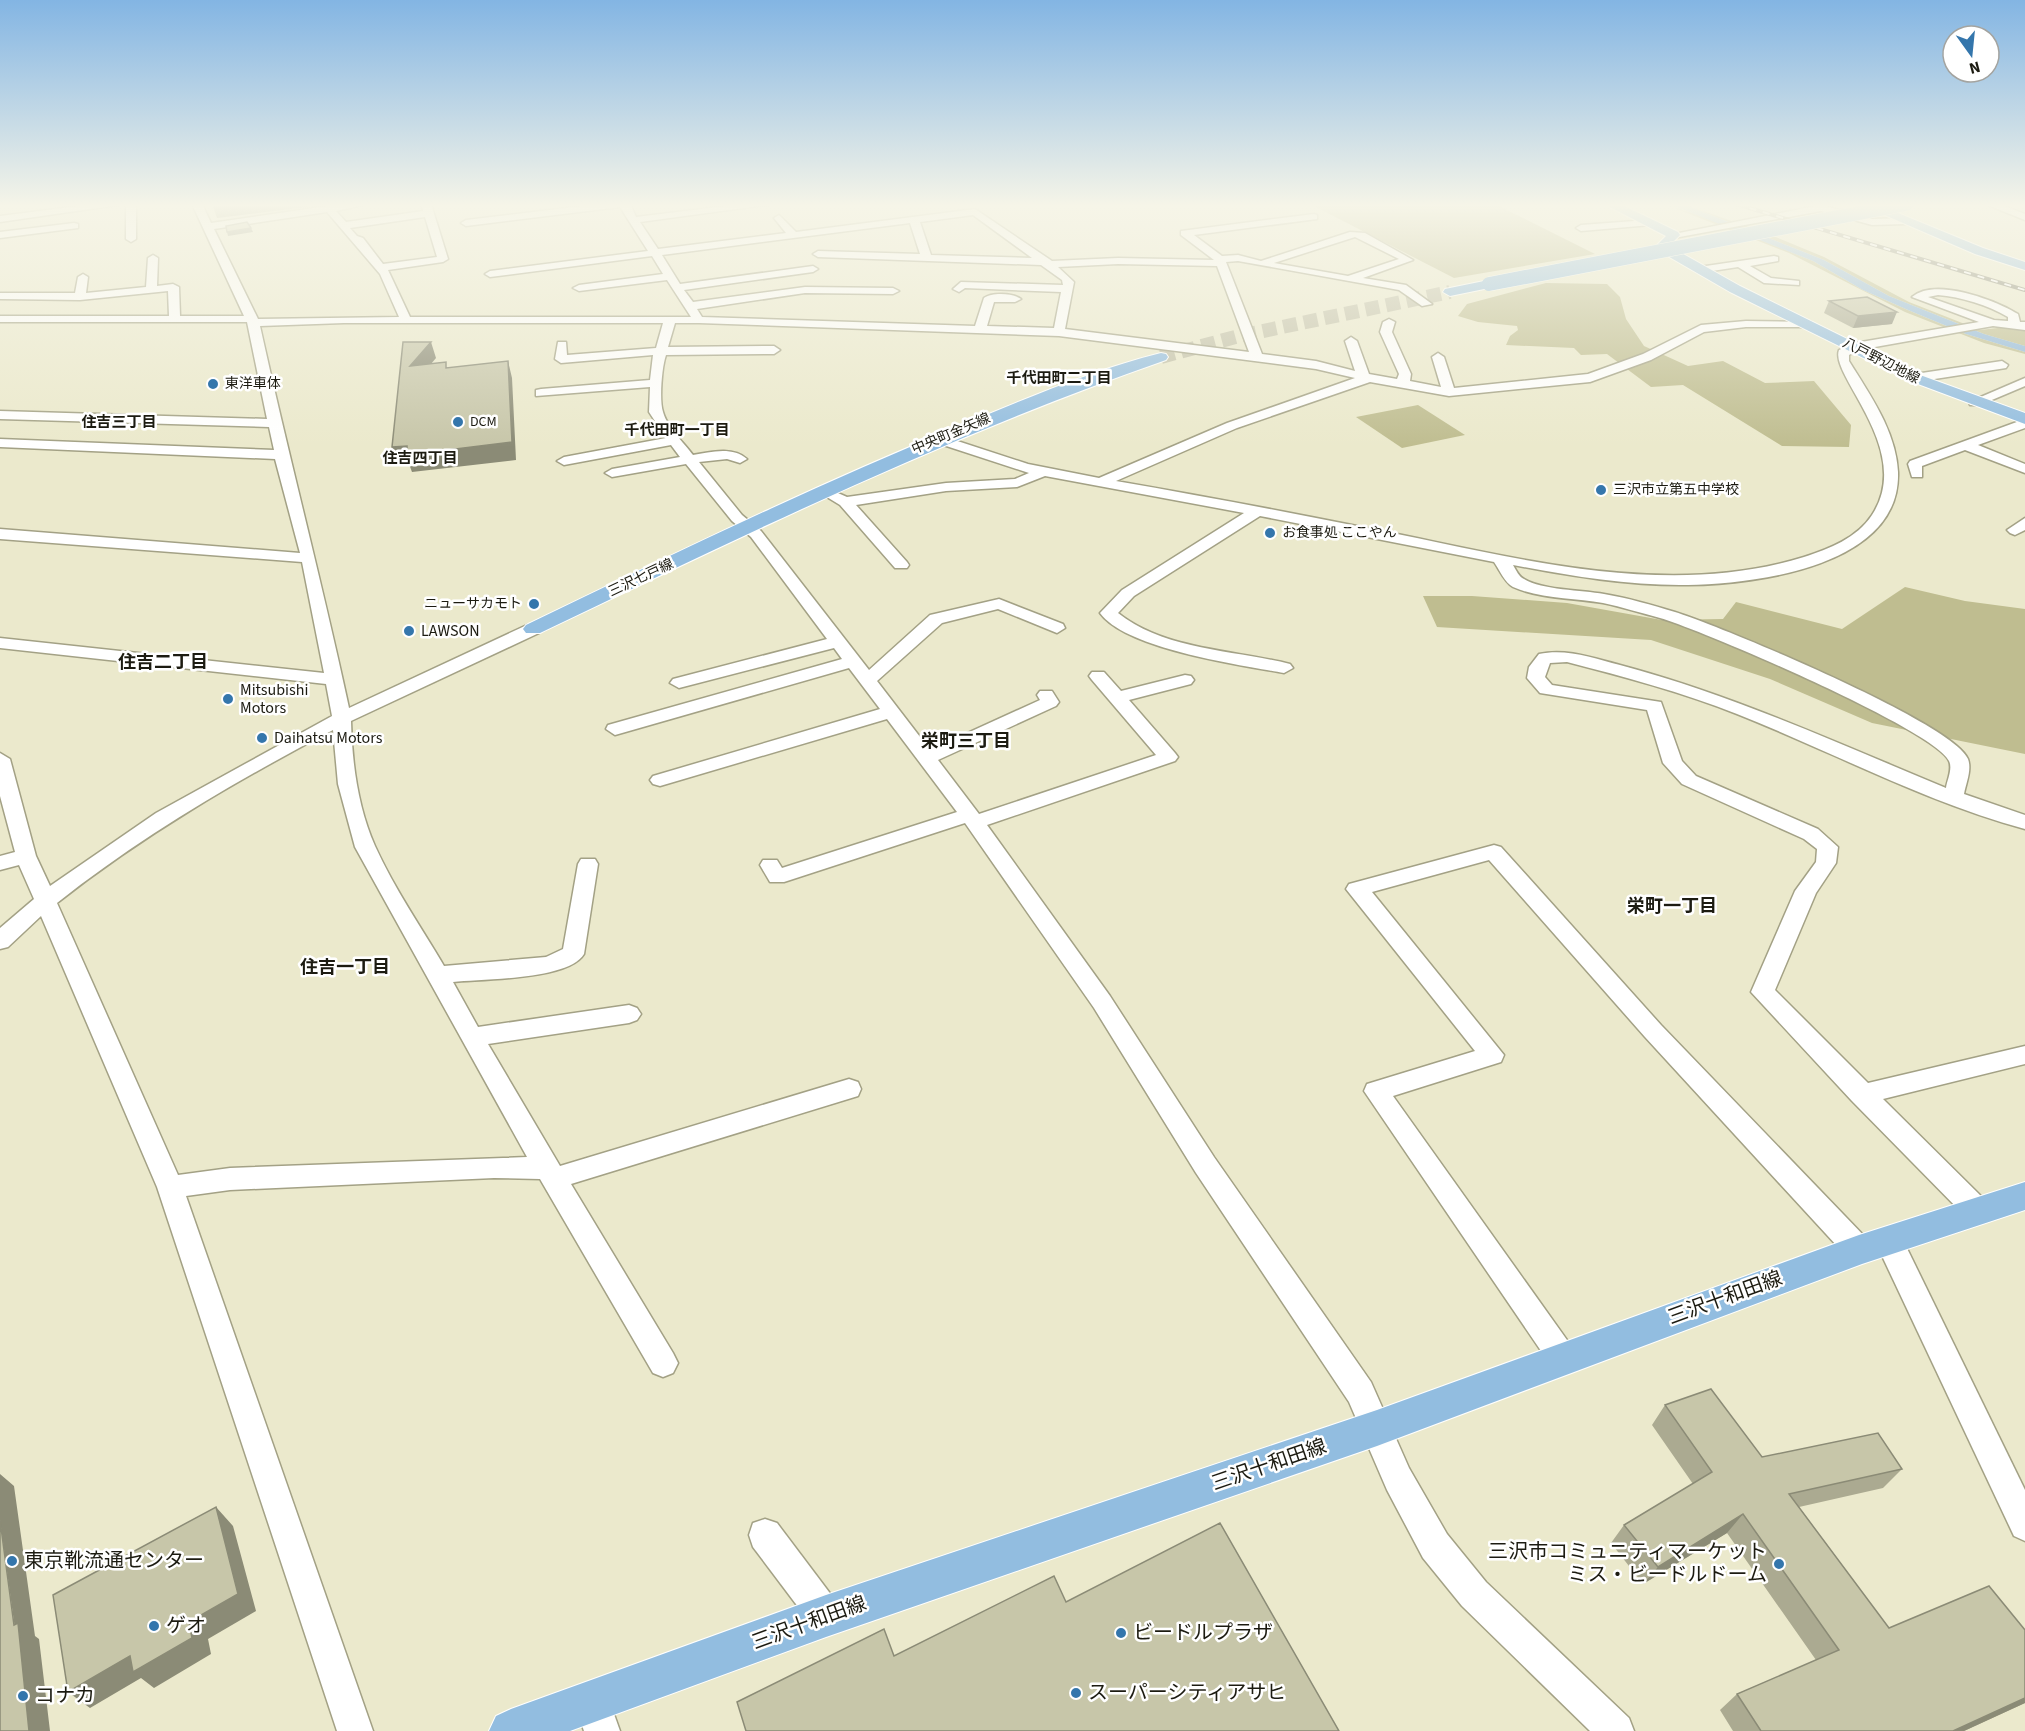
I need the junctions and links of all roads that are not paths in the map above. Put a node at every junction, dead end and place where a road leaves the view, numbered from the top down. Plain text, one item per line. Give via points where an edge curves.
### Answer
1 (82, 285) edge
2 (151, 285) edge
3 (235, 285) edge
4 (388, 285) edge
5 (546, 285) edge
6 (592, 285) edge
7 (618, 285) edge
8 (696, 285) edge
9 (807, 285) edge
10 (1069, 285) edge
11 (1230, 285) edge
12 (1387, 285) edge
13 (1485, 285) edge
14 (1729, 285) edge
15 (679, 287) joint
16 (151, 289) junction
17 (1068, 289) junction
18 (959, 290) dead end
19 (579, 291) junction
20 (893, 291) dead end
21 (1450, 292) tunnel mouth
22 (2, 297) edge
23 (80, 297) junction
24 (1021, 299) dead end
25 (1425, 304) dead end
26 (692, 306) junction
27 (799, 306) junction
28 (0, 319) edge
29 (175, 320) junction
30 (406, 320) junction
31 (670, 320) junction
32 (699, 320) junction
33 (253, 321) junction
34 (1389, 322) dead end
35 (1993, 323) junction
36 (1807, 324) junction
37 (2019, 324) edge
38 (1791, 325) junction
39 (980, 328) junction
40 (1059, 332) junction
41 (1781, 336) dead end
42 (1351, 341) dead end
43 (562, 345) dead end
44 (1855, 347) junction
45 (774, 350) dead end
46 (661, 351) junction
47 (1161, 357) tunnel mouth
48 (1257, 357) junction
49 (1438, 357) dead end
50 (2002, 365) dead end
51 (1366, 377) junction
52 (1915, 378) junction
53 (2025, 382) edge
54 (657, 383) junction
55 (1399, 383) junction
56 (1449, 392) junction
57 (541, 393) dead end
58 (1975, 402) junction
59 (0, 415) edge
60 (2025, 421) edge
61 (275, 423) junction
62 (939, 438) junction
63 (675, 440) junction
64 (0, 443) edge
65 (1965, 445) junction
66 (282, 455) junction
67 (740, 459) dead end
68 (692, 460) junction
69 (564, 461) dead end
70 (2025, 470) edge
71 (612, 473) dead end
72 (1041, 473) junction
73 (1917, 474) dead end
74 (1099, 484) junction
75 (824, 490) junction
76 (845, 502) junction
77 (1258, 511) junction
78 (748, 526) junction
79 (0, 534) edge
80 (309, 558) junction
81 (1500, 558) junction
82 (901, 565) dead end
83 (1057, 628) dead end
84 (532, 629) joint
85 (836, 642) junction
86 (0, 643) edge
87 (852, 662) junction
88 (1284, 668) dead end
89 (1098, 676) dead end
90 (336, 680) junction
91 (1185, 680) dead end
92 (867, 681) junction
93 (679, 683) dead end
94 (1046, 695) dead end
95 (1117, 698) junction
96 (891, 712) junction
97 (342, 718) junction
98 (615, 729) dead end
99 (927, 758) junction
100 (2, 770) edge
101 (660, 780) dead end
102 (1953, 798) junction
103 (972, 818) junction
104 (2025, 822) edge
105 (26, 856) junction
106 (0, 863) edge
107 (588, 864) dead end
108 (770, 865) dead end
109 (46, 901) junction
110 (0, 941) edge
111 (437, 975) junction
112 (629, 1014) dead end
113 (472, 1037) junction
114 (2025, 1055) edge
115 (849, 1089) dead end
116 (1861, 1094) junction
117 (550, 1174) junction
118 (170, 1186) junction
119 (2025, 1196) edge
120 (1977, 1210) junction
121 (1874, 1245) junction
122 (1562, 1357) junction
123 (663, 1363) dead end
124 (1377, 1428) junction
125 (2025, 1525) edge
126 (765, 1535) dead end
127 (826, 1616) junction
128 (597, 1717) edge
129 (355, 1731) edge
130 (511, 1731) edge
131 (1616, 1731) edge

1 - 23 street
2 - 16 street
3 - 33 street
4 - 30 street
5 - 19 street
6 - 19 street
7 - 19 street
8 - 15 street
9 - 27 street
10 - 17 street
11 - 48 street
12 - 25 street via 1402,287
13 - 21 main road, bridge
14 - 36 main road, 八戸野辺地線
15 - 26 street
16 - 23 street
16 - 29 street via 173,287
17 - 18 street via 961,285
17 - 40 street
19 - 30 street
19 - 31 street
20 - 27 street
22 - 23 street
24 - 39 street via 990,298
26 - 27 street
26 - 32 street
27 - 32 street
27 - 39 street
28 - 29 street
29 - 33 street
30 - 33 street
31 - 32 street
31 - 46 street
33 - 61 street
34 - 55 street via 1386,332 1405,375
35 - 37 street
35 - 37 street via 1918,297 1928,292 1946,293 2006,311
35 - 44 street
36 - 38 street
36 - 44 main road, 八戸野辺地線
38 - 41 street
38 - 56 street via 1701,329 1647,357 1590,378
39 - 40 street
40 - 48 street
42 - 51 street
43 - 46 street via 561,359
44 - 52 main road, 八戸野辺地線
44 - 81 street via 1843,353 1843,361 1888,444 1892,465 1881,515 1871,529 1848,545 1818,559 1782,568 1691,580 1590,574
45 - 46 street
46 - 54 street
47 - 62 main road, 中央町金矢線 via 1034,400
48 - 51 street
49 - 56 street
50 - 52 street
51 - 55 street
51 - 74 street via 1294,401
52 - 58 main road, 八戸野辺地線
53 - 58 street
54 - 57 street
54 - 63 street via 656,412
55 - 56 street
58 - 60 main road, 八戸野辺地線
59 - 61 street
60 - 65 street
61 - 66 street
62 - 72 street via 987,458
62 - 75 main road, 中央町金矢線
63 - 68 street
63 - 69 street
64 - 66 street
65 - 70 street
65 - 73 street via 1915,464
66 - 80 street
67 - 68 street via 728,455
68 - 71 street
68 - 78 street via 737,518
72 - 74 street
72 - 76 street via 1017,483 946,487
74 - 77 street
75 - 76 street
75 - 78 main road, 中央町金矢線
76 - 82 street
77 - 81 street
77 - 88 street via 1128,593 1108,613 1116,622 1179,645
78 - 84 main road, 三沢七戸線
78 - 85 street
79 - 80 street
80 - 90 street
81 - 102 street via 1516,582 1670,616 1777,657 1898,717 1940,742 1958,758 1960,768
83 - 92 street via 999,604 936,619
84 - 97 street
85 - 87 street
85 - 93 street
86 - 90 street
87 - 92 street
87 - 98 street
89 - 95 street
90 - 97 street
91 - 95 street
92 - 96 street
94 - 99 street via 1050,702
95 - 103 street via 1168,758
96 - 99 street
96 - 101 street
97 - 109 street via 182,803
97 - 111 street via 342,756 354,819 365,847
99 - 103 street
100 - 105 street
102 - 104 street
102 - 116 street via 1679,686 1567,657 1545,658 1538,667 1536,678 1545,689 1655,706 1673,763 1689,780 1811,834 1828,847 1826,862 1806,891 1763,992
103 - 108 street via 777,877
103 - 124 street via 1102,1002 1205,1165 1360,1392
105 - 106 street
105 - 109 street
107 - 111 street via 573,954 549,965
109 - 110 street
109 - 118 street
111 - 113 street
112 - 113 street
113 - 117 street
114 - 116 street
115 - 117 street
116 - 120 street
117 - 118 street via 494,1167 230,1179
117 - 123 street
118 - 129 street
119 - 120 main road, 三沢十和田線
120 - 121 main road, 三沢十和田線
121 - 122 main road, 三沢十和田線
121 - 122 street via 1653,1030 1494,852 1357,889 1492,1055 1376,1091
121 - 125 street
122 - 124 main road, 三沢十和田線
124 - 127 main road, 三沢十和田線
124 - 131 street via 1398,1479 1435,1546 1474,1594
126 - 127 street
127 - 128 main road, 三沢十和田線
128 - 130 main road, 三沢十和田線

